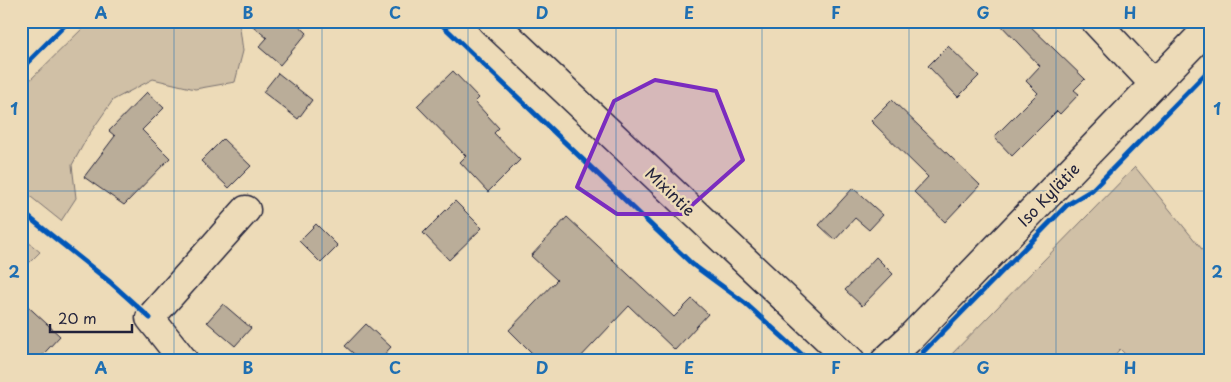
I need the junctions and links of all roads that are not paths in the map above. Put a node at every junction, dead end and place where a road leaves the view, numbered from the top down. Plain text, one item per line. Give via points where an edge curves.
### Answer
1 (492, 21) edge
2 (1095, 21) edge
3 (1210, 26) edge
4 (1154, 84) junction
5 (246, 210) dead end
6 (184, 361) edge
7 (851, 361) edge
8 (885, 361) edge

1 - 7 street, Mixintie
2 - 4 street
3 - 4 street, Iso Kylätie
4 - 8 street, Iso Kylätie
5 - 6 street via 150,318

